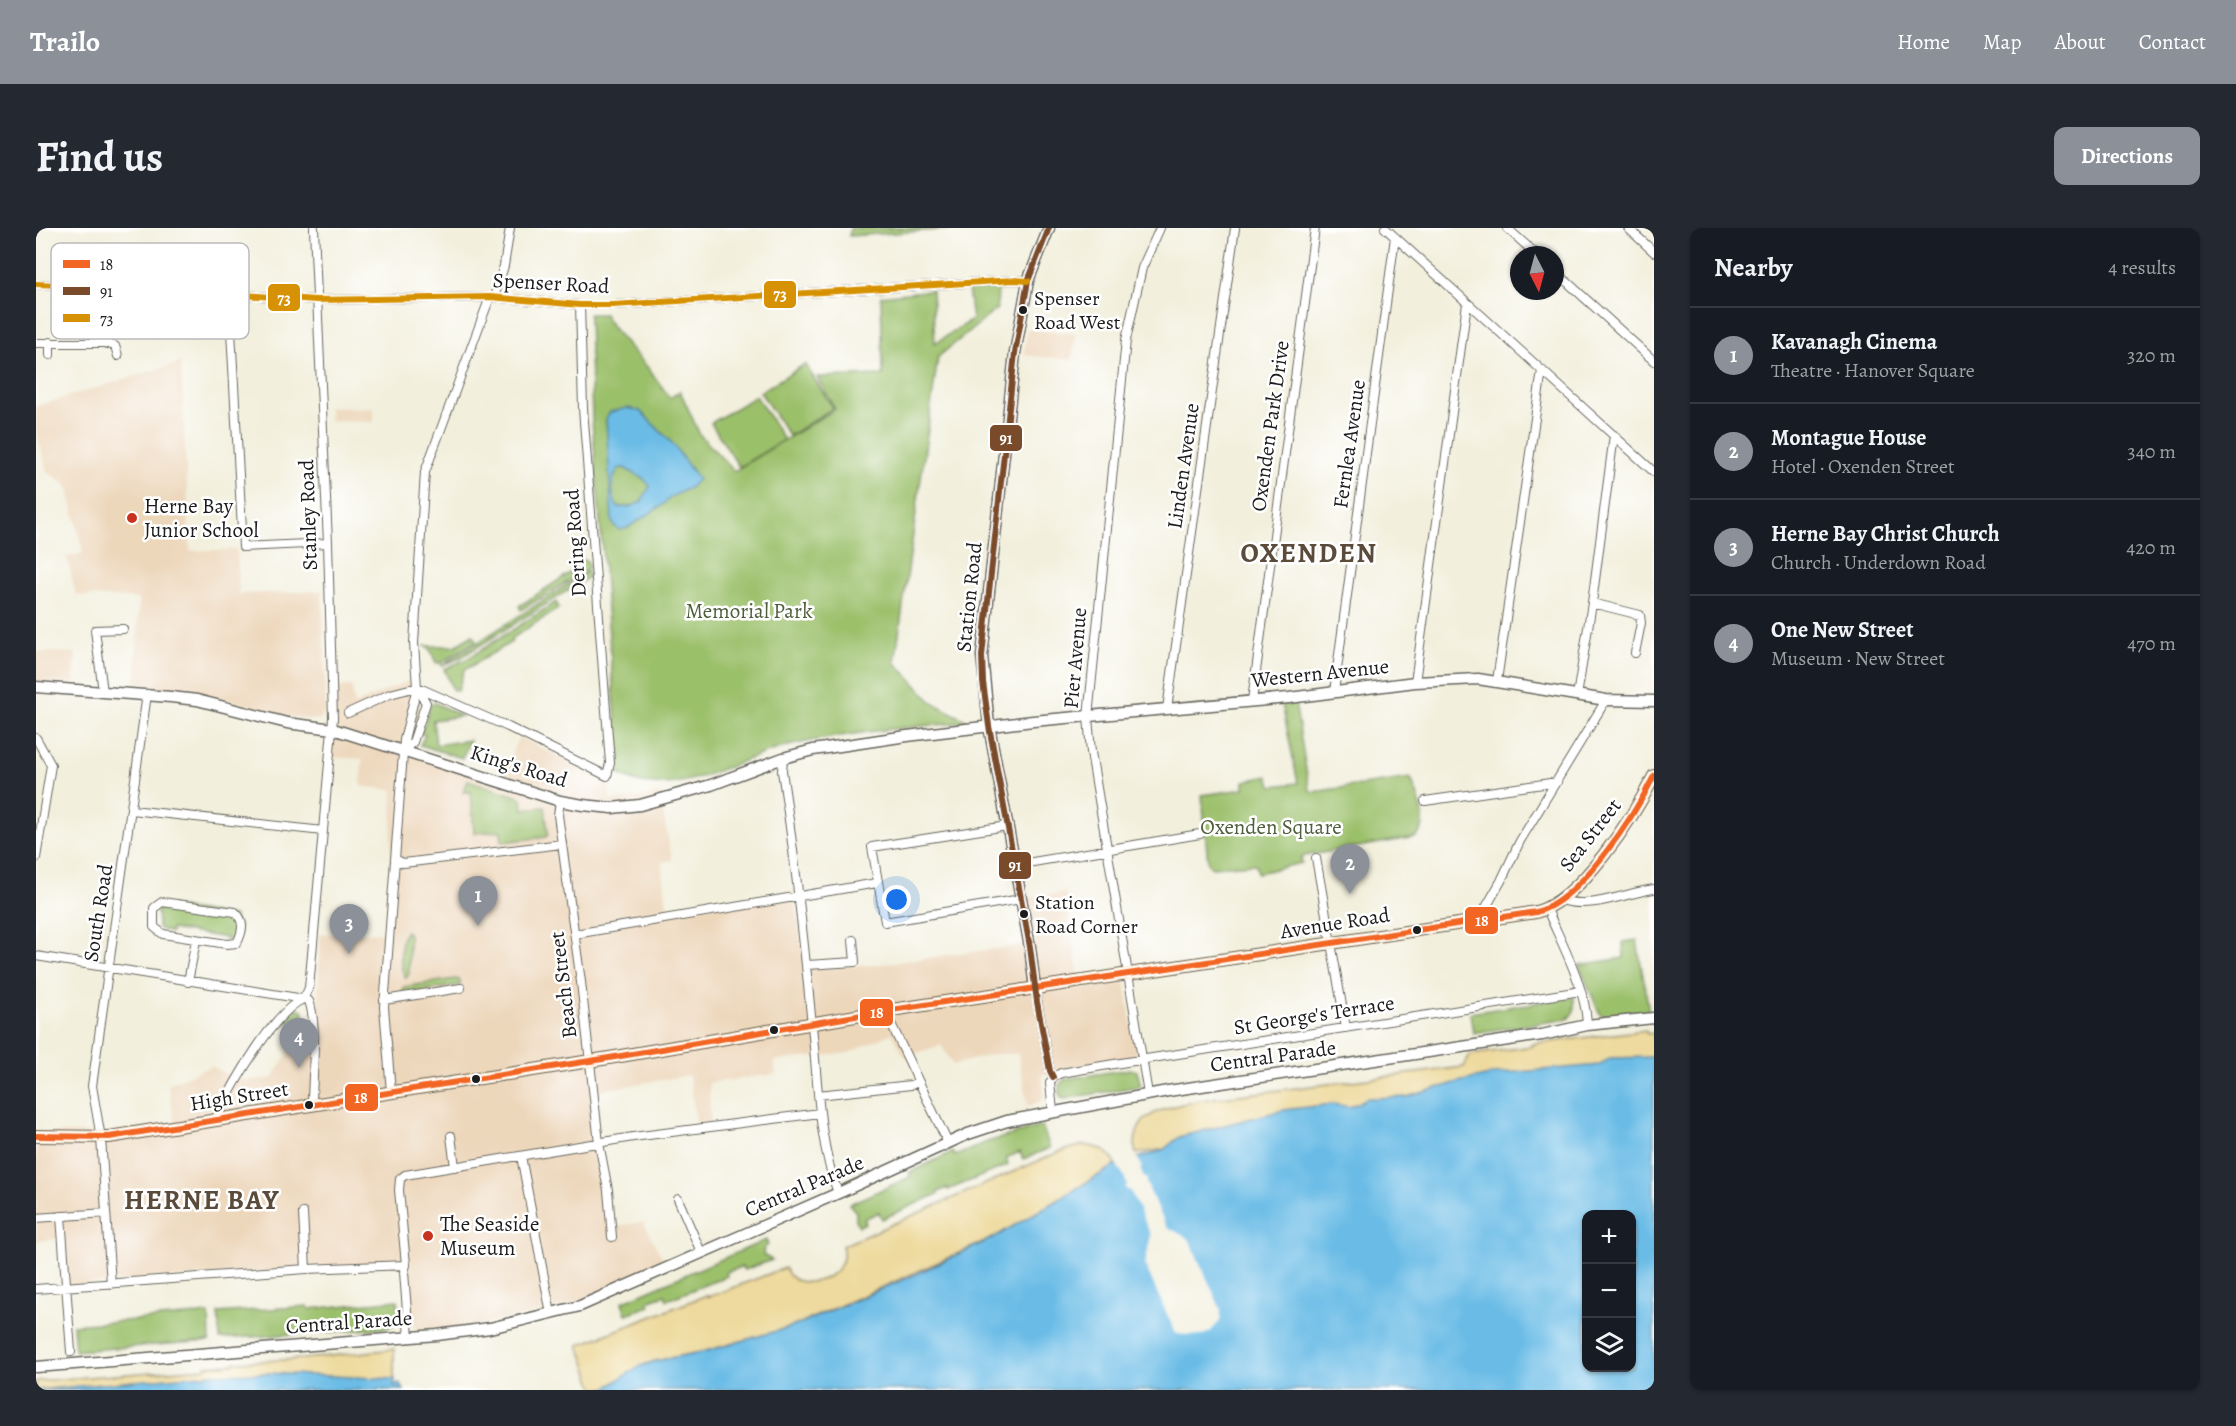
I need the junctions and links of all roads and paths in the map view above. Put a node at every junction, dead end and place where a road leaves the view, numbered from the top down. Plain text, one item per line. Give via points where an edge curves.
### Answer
1 (314, 228) edge
2 (510, 228) edge
3 (1049, 228) edge
4 (1160, 228) edge
5 (1235, 228) edge
6 (1315, 228) edge
7 (1385, 228) edge
8 (1507, 228) edge
9 (1628, 228) edge
10 (1395, 237) junction
11 (1527, 246) edge
12 (1654, 252) edge
13 (1564, 279) edge
14 (1028, 281) junction
15 (36, 285) edge
16 (51, 286) edge
17 (249, 296) edge
18 (492, 297) junction
19 (316, 300) junction
20 (1467, 303) junction
21 (580, 306) junction
22 (231, 339) edge
23 (50, 342) junction
24 (36, 343) edge
25 (50, 355) dead end
26 (118, 356) dead end
27 (1654, 361) edge
28 (1542, 370) junction
29 (1614, 435) junction
30 (1654, 471) edge
31 (328, 543) junction
32 (1592, 603) junction
33 (123, 629) dead end
34 (1635, 652) dead end
35 (1497, 681) junction
36 (1415, 682) junction
37 (36, 687) edge
38 (417, 687) junction
39 (103, 692) junction
40 (1334, 692) junction
41 (147, 694) junction
42 (1577, 696) junction
43 (1606, 700) junction
44 (1252, 701) junction
45 (1654, 701) edge
46 (1167, 709) junction
47 (348, 713) dead end
48 (1088, 717) junction
49 (989, 726) junction
50 (333, 729) junction
51 (36, 738) edge
52 (404, 750) junction
53 (783, 758) junction
54 (1654, 776) edge
55 (1557, 782) junction
56 (560, 801) junction
57 (1425, 801) dead end
58 (132, 810) junction
59 (1007, 826) junction
60 (323, 831) junction
61 (1200, 834) dead end
62 (562, 844) junction
63 (1107, 850) junction
64 (36, 858) edge
65 (1316, 858) dead end
66 (394, 859) junction
67 (1015, 865) junction
68 (877, 883) junction
69 (1654, 889) edge
70 (799, 896) junction
71 (1021, 899) junction
72 (1562, 900) junction
73 (1547, 909) junction
74 (1483, 920) junction
75 (575, 934) junction
76 (195, 940) junction
77 (853, 940) dead end
78 (1332, 943) junction
79 (36, 956) edge
80 (807, 966) junction
81 (107, 967) junction
82 (1129, 975) junction
83 (188, 982) junction
84 (461, 988) dead end
85 (1035, 989) junction
86 (1581, 991) junction
87 (304, 999) junction
88 (384, 1000) junction
89 (885, 1011) junction
90 (1654, 1018) edge
91 (812, 1024) junction
92 (1587, 1025) junction
93 (1346, 1028) junction
94 (1142, 1060) junction
95 (589, 1061) junction
96 (1053, 1077) junction
97 (918, 1082) junction
98 (391, 1092) junction
99 (1148, 1094) junction
100 (818, 1095) junction
101 (312, 1105) junction
102 (1053, 1111) junction
103 (820, 1113) junction
104 (214, 1120) junction
105 (36, 1136) edge
106 (451, 1136) dead end
107 (101, 1138) junction
108 (599, 1143) junction
109 (948, 1143) junction
110 (521, 1156) junction
111 (455, 1167) junction
112 (838, 1193) junction
113 (678, 1199) dead end
114 (106, 1213) junction
115 (303, 1213) dead end
116 (61, 1216) junction
117 (36, 1218) edge
118 (612, 1238) dead end
119 (701, 1252) junction
120 (406, 1265) junction
121 (306, 1269) junction
122 (111, 1284) junction
123 (65, 1287) junction
124 (36, 1289) edge
125 (551, 1314) junction
126 (409, 1337) junction
127 (71, 1352) dead end
128 (36, 1367) edge

1 - 19 street, Stanley Road
2 - 18 street via 504,266
3 - 14 street, Station Road
4 - 48 street, Pier Avenue via 1142,267 1126,340
5 - 46 street, Linden Avenue
6 - 44 street, Oxenden Park Drive
7 - 10 street
8 - 11 street
9 - 12 street
10 - 20 street
10 - 40 street, Fernlea Avenue
13 - 27 street
14 - 21 street, Spenser Road
14 - 49 street, Station Road via 1015,353 982,656
15 - 16 street, Spenser Road
17 - 19 street, Spenser Road
18 - 19 street, Spenser Road
18 - 21 street, Spenser Road
18 - 38 street via 425,472 414,643
19 - 31 street, Stanley Road
20 - 28 street
20 - 36 street
21 - 38 street, Dering Road via 584,420 610,763 607,777
22 - 31 street via 243,547
23 - 24 street
23 - 25 street
23 - 26 street via 104,343 115,346
28 - 29 street
28 - 35 street
29 - 30 street
29 - 32 street
31 - 50 street, Stanley Road
32 - 34 street via 1640,615
32 - 42 street
33 - 39 street via 95,630
35 - 36 street, Western Avenue
35 - 42 street, Western Avenue
36 - 40 street, Western Avenue
37 - 39 street, King's Road
38 - 47 street
38 - 52 street via 426,703 413,742
39 - 41 street, King's Road
40 - 44 street, Western Avenue
41 - 50 street, King's Road via 197,700 287,723
41 - 58 street, South Road
42 - 43 street, Western Avenue
43 - 45 street, Western Avenue
43 - 55 street
44 - 46 street, Western Avenue
46 - 48 street, Western Avenue
48 - 49 street, Western Avenue
48 - 63 street, Pier Avenue
49 - 53 street, King's Road via 813,750
49 - 59 street, Station Road
50 - 52 street, King's Road
50 - 60 street, Stanley Road
51 - 64 street via 51,765
52 - 56 street, King's Road
52 - 66 street
53 - 56 street, King's Road via 711,786 640,805 612,808
53 - 70 street
54 - 72 main road, Sea Street via 1619,835
55 - 57 street
55 - 74 street via 1520,841
56 - 62 street, Beach Street
58 - 60 street
58 - 81 street, South Road
59 - 67 street, Station Road
59 - 68 street via 872,847
60 - 87 street, Stanley Road via 309,988
61 - 63 street
62 - 66 street via 403,863
62 - 75 street, Beach Street
63 - 67 street
63 - 82 street, Pier Avenue
65 - 78 street
66 - 88 street
67 - 71 street, Station Road
68 - 70 street
68 - 71 street via 885,922
69 - 72 street via 1573,904
70 - 75 street
70 - 80 street
71 - 85 street, Station Road
72 - 73 main road, Sea Street
73 - 74 main road, Avenue Road
73 - 86 street
74 - 78 main road, Avenue Road
75 - 95 street, Beach Street
76 - 76 street via 237,943 243,925 241,917 235,912 167,902 154,908 157,931
76 - 83 street
77 - 80 street via 855,962
78 - 82 main road, Avenue Road
78 - 93 street
79 - 81 street
80 - 91 street
81 - 83 street
81 - 107 street, South Road via 92,1086
82 - 85 main road, Avenue Road
82 - 94 street, Pier Avenue
83 - 87 street
84 - 88 street
85 - 89 main road, Avenue Road
85 - 96 street, Station Road
86 - 92 street via 1587,1007
86 - 93 street, St George's Terrace
87 - 101 street via 311,1007
87 - 104 street via 273,1026
88 - 98 street
89 - 91 main road, High Street
89 - 97 street
90 - 92 street, Central Parade
91 - 95 main road, High Street
91 - 100 street
92 - 99 street, Central Parade
93 - 94 street, St George's Terrace
94 - 96 street, St George's Terrace
94 - 99 street, Pier Avenue
95 - 98 main road, High Street
95 - 108 street, Beach Street
96 - 102 street, Station Road
97 - 100 street
97 - 109 street
98 - 101 main road, High Street
99 - 102 street, Central Parade
100 - 103 street
101 - 104 main road, High Street
102 - 109 street, Central Parade via 991,1125
103 - 108 street
103 - 112 street
104 - 107 main road, High Street
105 - 107 main road, High Street
106 - 111 street
107 - 114 street, South Road
108 - 110 street
108 - 118 street, Beach Street
109 - 112 street, Central Parade
110 - 111 street
110 - 125 street
111 - 120 street via 408,1174 400,1179
112 - 119 street, Central Parade
113 - 119 street
114 - 116 street
114 - 122 street, South Road
115 - 121 street
116 - 117 street
116 - 123 street
119 - 125 street, Central Parade via 580,1306
120 - 121 street
120 - 126 street
121 - 122 street
122 - 123 street
123 - 124 street
123 - 127 street
125 - 126 street, Central Parade via 476,1330
126 - 128 street, Central Parade

